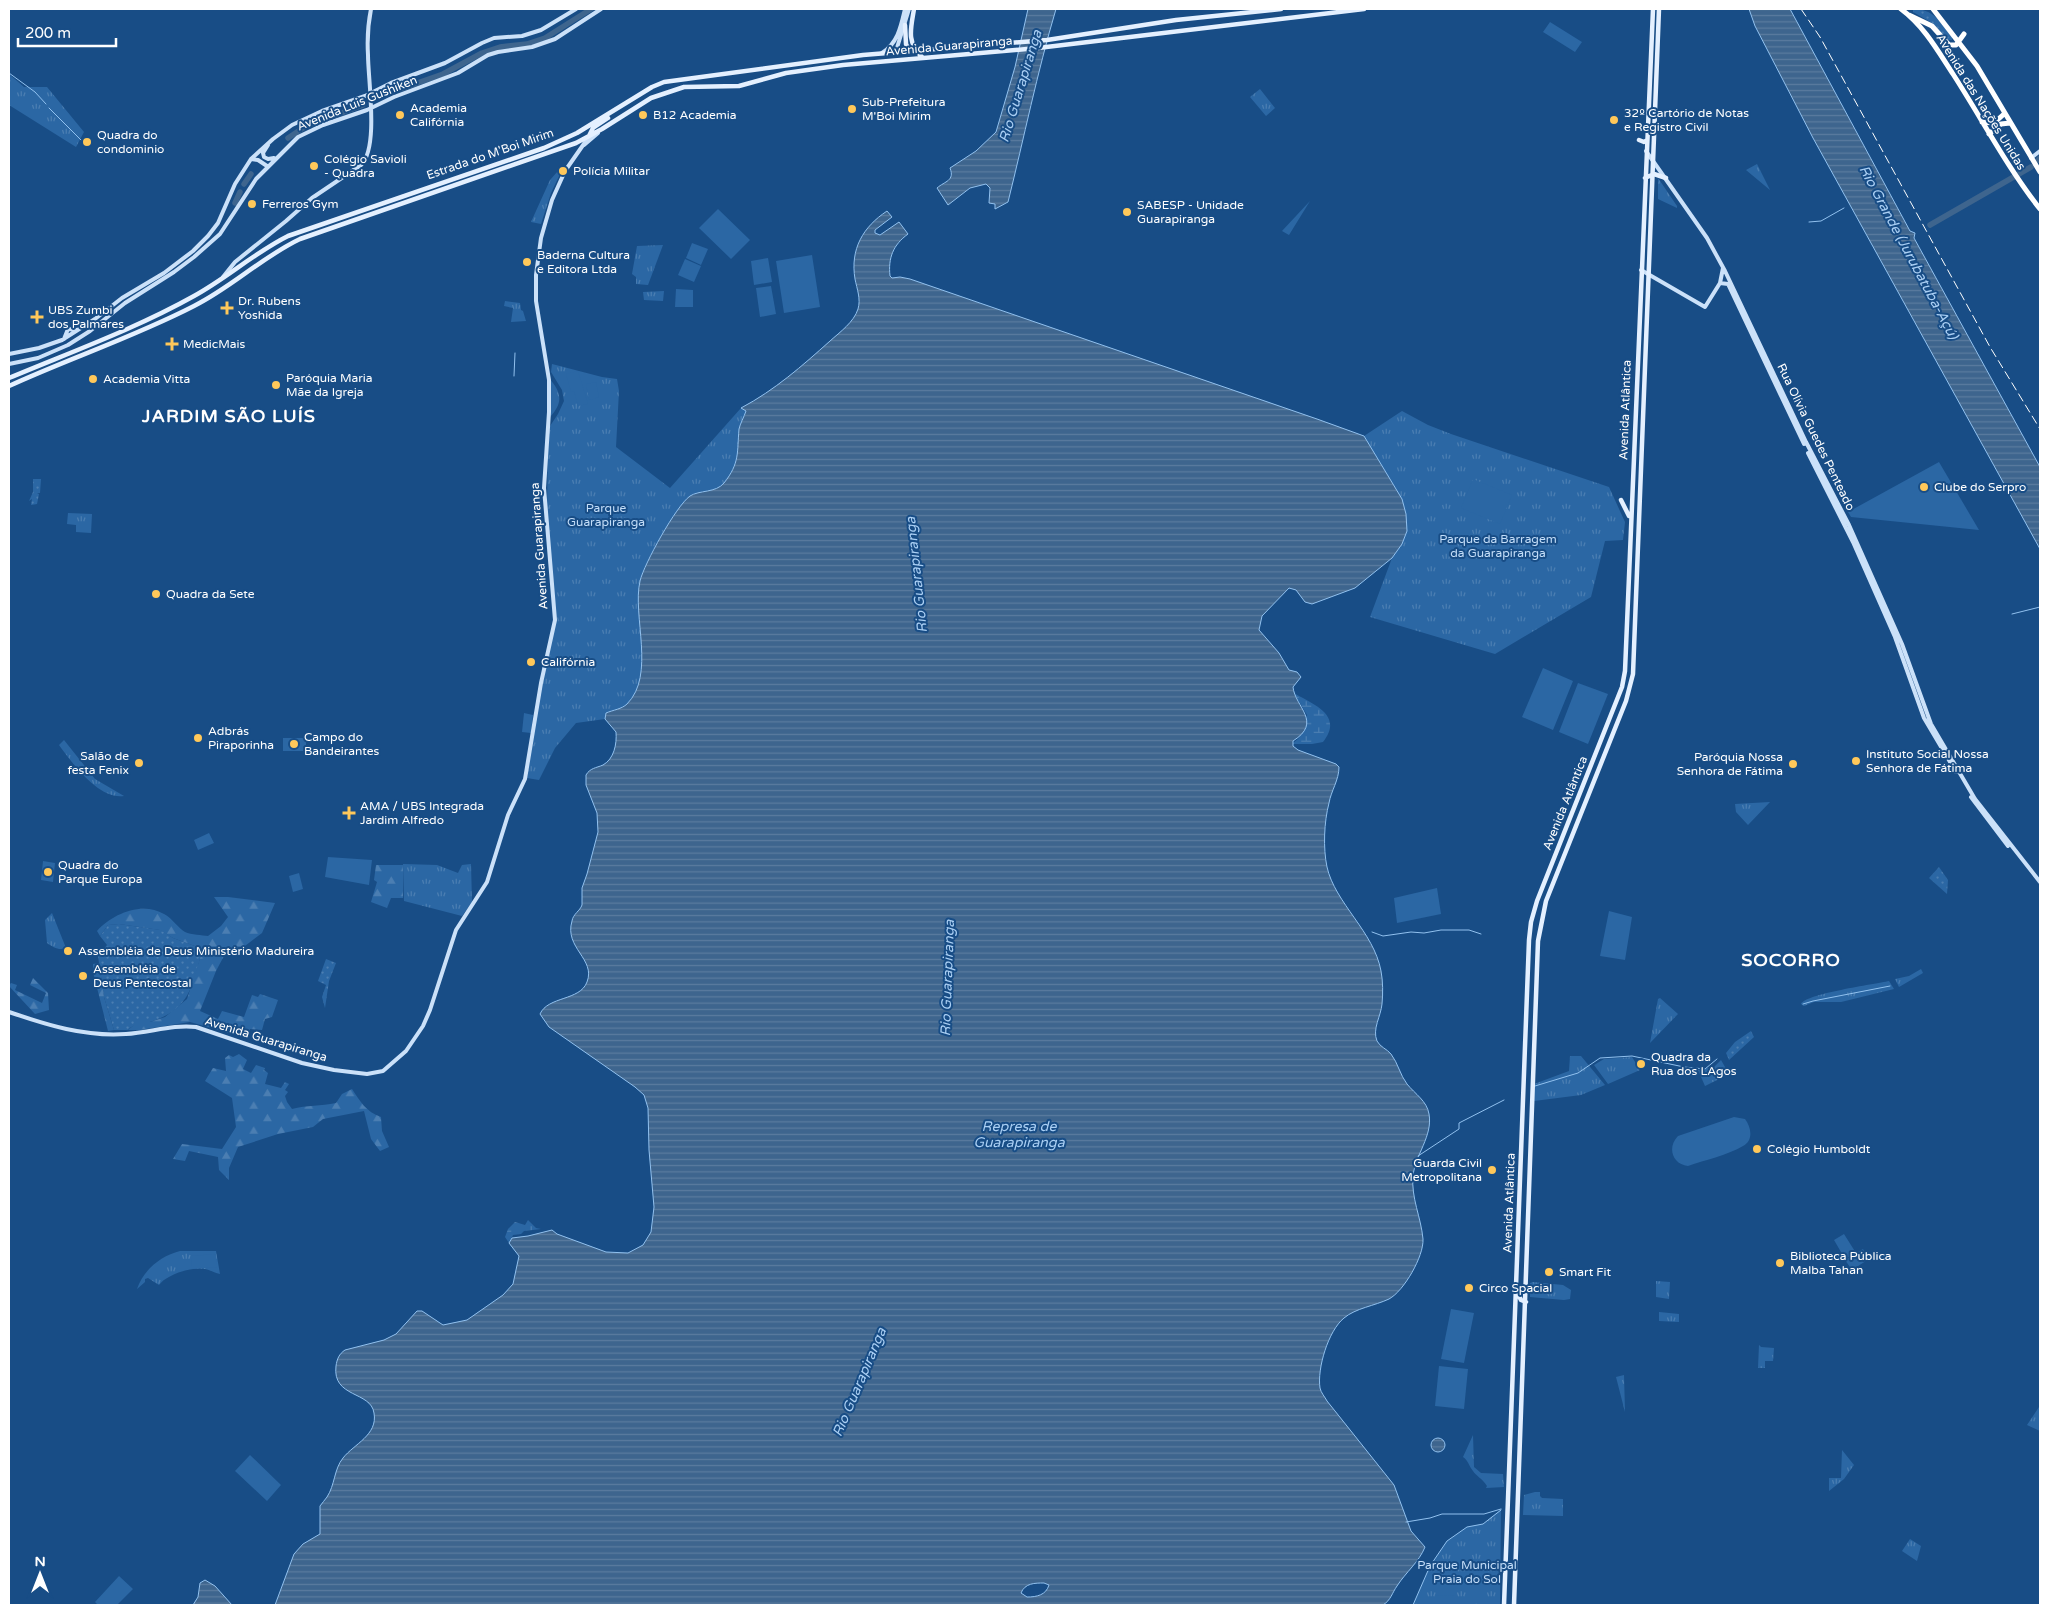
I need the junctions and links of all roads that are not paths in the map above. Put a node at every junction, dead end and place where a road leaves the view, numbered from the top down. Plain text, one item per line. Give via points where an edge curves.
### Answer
1 (372, 9) edge
2 (576, 9) edge
3 (601, 9) edge
4 (905, 9) edge
5 (909, 9) edge
6 (914, 9) edge
7 (1281, 9) edge
8 (1364, 9) edge
9 (1653, 9) edge
10 (1659, 9) edge
11 (1901, 9) edge
12 (1262, 10) junction
13 (1933, 10) edge
14 (1910, 12) edge
15 (1257, 22) junction
16 (905, 25) junction
17 (1139, 25) junction
18 (1964, 34) dead end
19 (1127, 36) junction
20 (1959, 42) junction
21 (915, 50) junction
22 (909, 51) junction
23 (896, 52) junction
24 (882, 53) junction
25 (922, 57) junction
26 (890, 60) junction
27 (370, 94) junction
28 (623, 105) junction
29 (372, 108) junction
30 (2004, 114) junction
31 (1982, 122) junction
32 (2010, 123) junction
33 (602, 129) junction
34 (1989, 134) junction
35 (588, 137) junction
36 (273, 139) junction
37 (1639, 140) dead end
38 (1647, 140) junction
39 (576, 143) junction
40 (581, 148) junction
41 (1646, 151) junction
42 (2040, 151) edge
43 (278, 156) junction
44 (251, 159) junction
45 (2032, 160) junction
46 (1654, 162) junction
47 (267, 166) junction
48 (2039, 170) edge
49 (1654, 174) junction
50 (1645, 178) junction
51 (1666, 178) junction
52 (396, 198) junction
53 (388, 208) junction
54 (2040, 209) edge
55 (235, 262) junction
56 (1723, 266) junction
57 (236, 270) junction
58 (1640, 270) junction
59 (1649, 276) junction
60 (237, 280) junction
61 (219, 282) junction
62 (1720, 283) junction
63 (9, 354) edge
64 (9, 364) edge
65 (9, 378) edge
66 (9, 386) edge
67 (1814, 462) junction
68 (1621, 500) dead end
69 (1630, 519) junction
70 (2040, 884) edge
71 (9, 1012) edge
72 (1525, 1043) junction
73 (1534, 1050) junction
74 (1516, 1291) junction
75 (1526, 1302) junction
76 (1512, 1413) junction
77 (1521, 1428) junction
78 (1504, 1605) edge
79 (1514, 1605) edge

1 - 27 main road via 368,31
2 - 27 main road, Avenida Luis Gushiken via 541,30 522,36 494,38 445,63
3 - 29 main road, Avenida Luis Gushiken via 555,39 488,55 458,73
4 - 24 main road via 896,38
5 - 16 main road
6 - 21 main road via 910,32
7 - 12 main road, Avenida Guarapiranga
8 - 15 main road, Avenida Guarapiranga
9 - 38 main road, Avenida Atlântica
10 - 46 main road, Avenida Atlântica
11 - 14 highway, Avenida das Nações Unidas
12 - 15 main road
12 - 17 main road, Avenida Guarapiranga
13 - 20 highway, Avenida das Nações Unidas
14 - 20 highway via 1932,26 1947,44 1954,46
14 - 31 highway, Avenida das Nações Unidas
15 - 19 main road, Avenida Guarapiranga
16 - 22 main road
16 - 23 main road
17 - 19 main road via 1127,31
17 - 21 main road, Avenida Guarapiranga via 1068,37
18 - 20 highway
19 - 25 main road, Avenida Guarapiranga via 1009,51
20 - 30 highway, Avenida das Nações Unidas via 1977,66
21 - 22 main road, Avenida Guarapiranga
21 - 25 main road
22 - 23 main road, Avenida Guarapiranga
23 - 24 main road, Avenida Guarapiranga
23 - 26 main road
24 - 28 main road, Avenida Guarapiranga via 670,81 652,87
25 - 26 main road, Avenida Guarapiranga
26 - 33 main road, Avenida Guarapiranga via 793,72 739,86 675,88 651,98
27 - 29 main road
27 - 36 main road, Avenida Luis Gushiken via 316,113
28 - 35 main road via 593,128
28 - 52 main road, Estrada do M'Boi Mirim via 544,148
29 - 43 main road, Avenida Luis Gushiken via 309,131
29 - 55 main road via 368,155 364,162 323,189
30 - 31 highway via 1994,123
30 - 32 highway, Avenida das Nações Unidas
31 - 34 highway, Avenida das Nações Unidas
32 - 34 highway via 2001,124
32 - 45 highway, Avenida das Nações Unidas
33 - 35 main road, Estrada do M'Boi Mirim
33 - 40 main road, Avenida Guarapiranga
34 - 54 highway, Avenida das Nações Unidas
35 - 39 main road, Estrada do M'Boi Mirim
35 - 40 main road, Avenida Guarapiranga
36 - 43 main road via 264,157 271,160
36 - 44 main road, Avenida Luis Gushiken
37 - 38 main road
38 - 41 main road, Avenida Atlântica
39 - 40 main road
39 - 53 main road, Estrada do M'Boi Mirim
40 - 71 main road, Avenida Guarapiranga via 565,171 552,200 541,238 536,275 536,301 548,380 544,488 555,620 525,779 508,815 486,882 456,930 430,1010 415,1039 390,1066 367,1074 302,1063 196,1027 97,1035
41 - 46 main road, Rua Olívia Guedes Penteado
41 - 50 main road, Avenida Atlântica
42 - 45 main road
43 - 47 main road, Avenida Luis Gushiken
44 - 47 main road
44 - 63 main road, Avenida Luis Gushiken via 218,223 202,242 164,273 122,298 80,330 68,329 63,339
45 - 48 highway, Avenida das Nações Unidas
46 - 49 main road, Avenida Atlântica
46 - 51 main road, Rua Olívia Guedes Penteado
47 - 64 main road, Avenida Luis Gushiken via 220,234 174,272 68,345 38,358
49 - 50 main road
49 - 51 main road
49 - 59 main road, Avenida Atlântica
50 - 58 main road, Avenida Atlântica
51 - 56 main road, Rua Olívia Guedes Penteado
52 - 53 main road
52 - 57 main road, Estrada do M'Boi Mirim via 288,236
53 - 60 main road, Estrada do M'Boi Mirim via 290,244
55 - 57 main road
55 - 61 main road
56 - 62 main road
56 - 67 main road, Rua Olívia Guedes Penteado
57 - 60 main road
57 - 61 main road, Estrada do M'Boi Mirim
58 - 59 main road
58 - 69 main road, Avenida Atlântica
59 - 62 main road via 1706,307
59 - 73 main road, Avenida Atlântica via 1634,674 1544,908 1537,953
60 - 66 main road, Estrada do M'Boi Mirim via 156,325
61 - 65 main road, Estrada do M'Boi Mirim via 156,316
62 - 67 main road, Rua Olívia Guedes Penteado via 1728,284 1766,369
67 - 70 main road, Rua Olívia Guedes Penteado via 1854,542 1942,746 1979,805
68 - 69 main road
69 - 72 main road, Avenida Atlântica via 1622,687 1531,922 1526,964
72 - 73 main road via 1528,1049
72 - 74 main road, Avenida Atlântica
73 - 75 main road, Avenida Atlântica
74 - 75 main road
74 - 76 main road, Avenida Atlântica
75 - 77 main road, Avenida Atlântica
76 - 77 main road via 1515,1426
76 - 78 main road, Avenida Atlântica
77 - 79 main road, Avenida Atlântica

